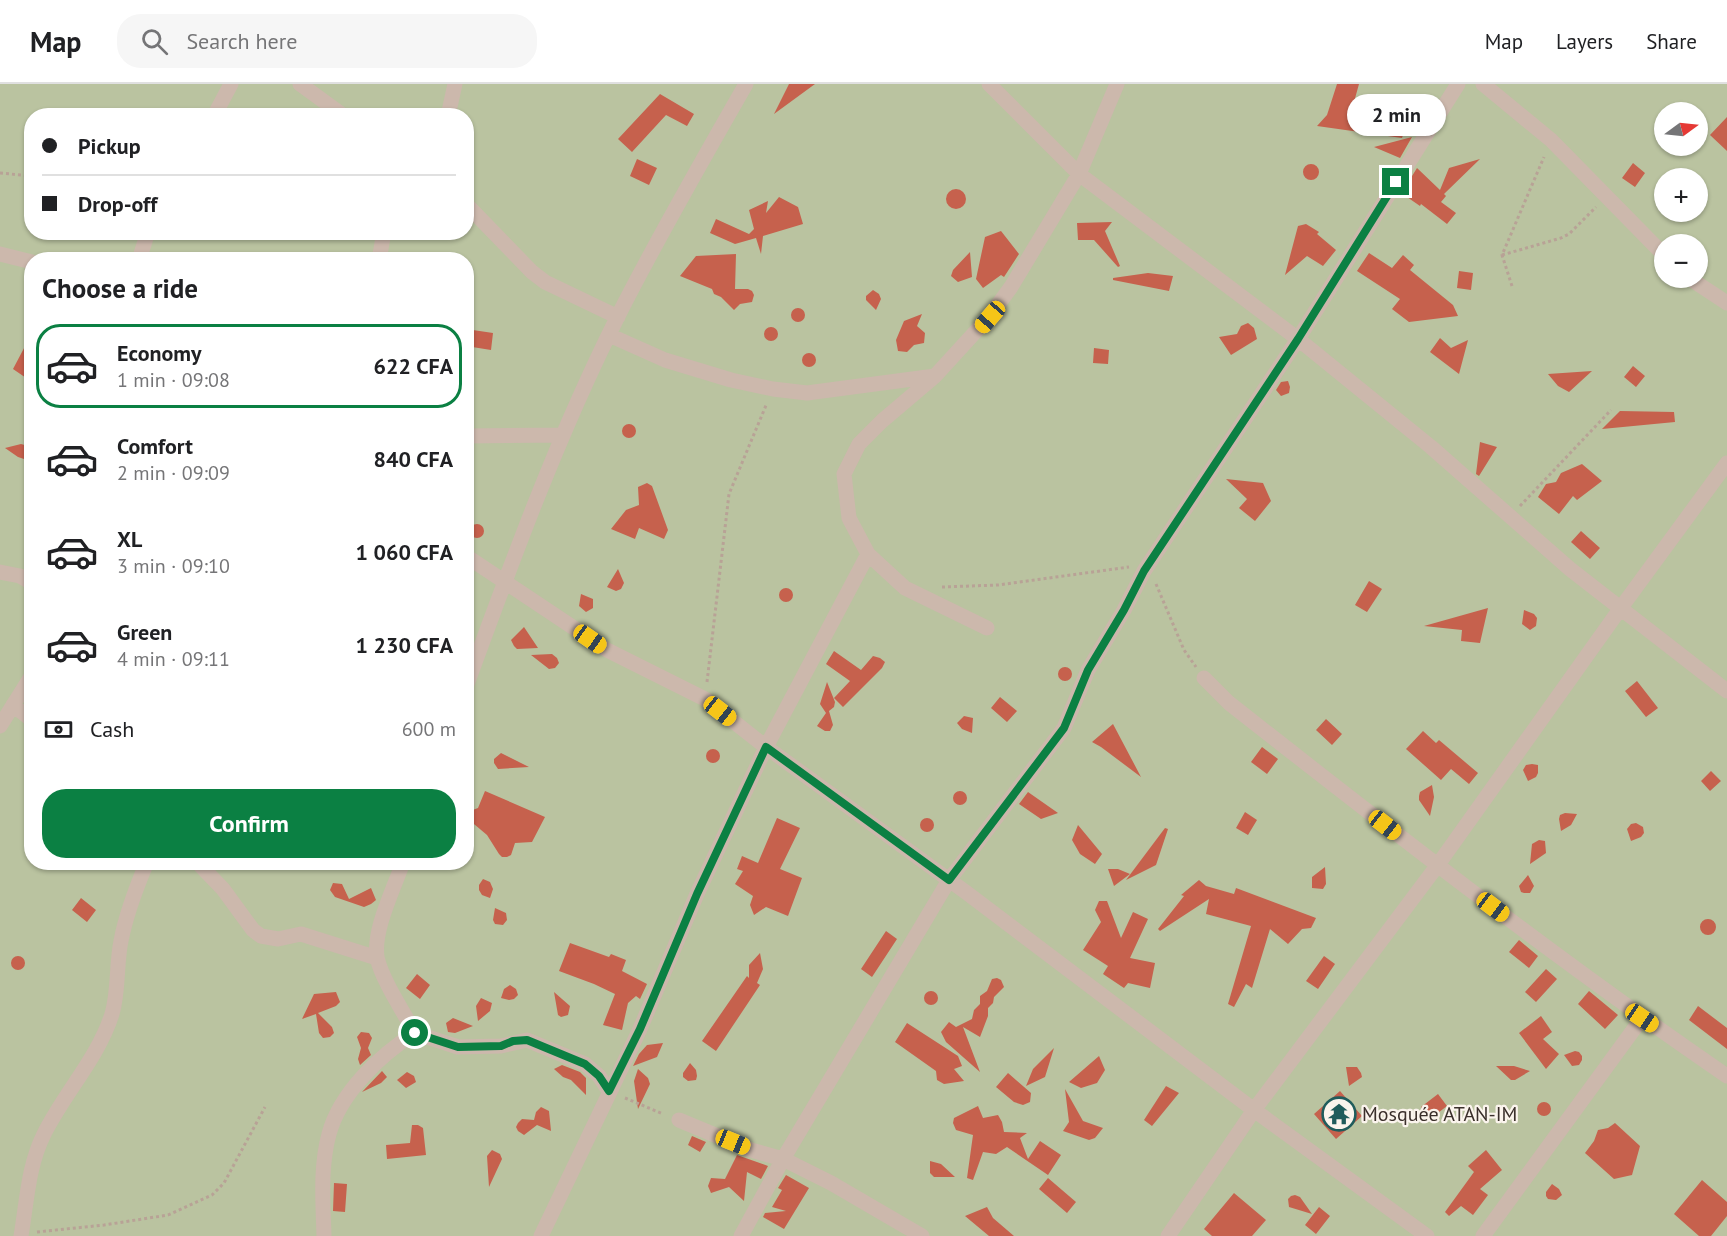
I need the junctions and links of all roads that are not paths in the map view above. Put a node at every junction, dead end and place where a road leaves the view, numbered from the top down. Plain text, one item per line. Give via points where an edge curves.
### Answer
1 (231, 84) edge
2 (300, 84) edge
3 (455, 84) edge
4 (746, 84) edge
5 (989, 84) edge
6 (1117, 84) edge
7 (1458, 84) edge
8 (1483, 84) edge
9 (218, 108) edge
10 (333, 108) edge
11 (450, 108) edge
12 (1079, 174) junction
13 (474, 212) edge
14 (1654, 245) edge
15 (0, 254) edge
16 (24, 260) edge
17 (1704, 288) edge
18 (1727, 303) edge
19 (618, 317) junction
20 (609, 335) junction
21 (1298, 339) junction
22 (936, 376) junction
23 (562, 435) junction
24 (474, 436) edge
25 (1727, 463) edge
26 (868, 554) junction
27 (474, 561) edge
28 (0, 572) edge
29 (24, 578) edge
30 (505, 580) junction
31 (1620, 609) junction
32 (987, 628) dead end
33 (474, 665) edge
34 (1204, 678) road end
35 (24, 688) edge
36 (1727, 692) edge
37 (13, 705) junction
38 (24, 714) edge
39 (0, 726) edge
40 (766, 747) junction
41 (1437, 866) junction
42 (144, 870) edge
43 (204, 870) edge
44 (400, 870) edge
45 (949, 880) junction
46 (377, 958) junction
47 (1642, 1018) junction
48 (415, 1033) junction
49 (1727, 1076) edge
50 (609, 1091) junction
51 (1254, 1110) junction
52 (679, 1120) road end
53 (783, 1159) junction
54 (21, 1235) edge
55 (324, 1236) edge
56 (541, 1236) edge
57 (741, 1236) edge
58 (922, 1236) edge
59 (1168, 1236) edge
60 (1427, 1236) edge
61 (1483, 1236) edge

1 - 9 street
2 - 10 street
3 - 11 street
4 - 19 street
5 - 12 street
6 - 12 street
7 - 21 street
8 - 14 street via 1551,140
12 - 21 street
12 - 22 street via 990,317
13 - 19 street via 538,277
15 - 16 street
17 - 18 street
19 - 20 street
20 - 22 street via 665,360 773,389 807,393
20 - 23 street
21 - 31 street
21 - 45 street via 1144,571 1088,670 1064,728
22 - 26 street via 859,444 844,474 849,518
23 - 24 street
23 - 30 street
25 - 31 street
26 - 32 street via 905,588
26 - 40 street
27 - 30 street
28 - 29 street
30 - 33 street
30 - 40 street via 607,650 705,699
31 - 36 street
31 - 41 street
34 - 41 street via 1228,703
35 - 37 street
37 - 38 street
37 - 39 street
40 - 45 street
40 - 50 street
41 - 47 street
41 - 51 street
42 - 54 street via 121,939 112,1012 101,1042 32,1161
43 - 46 street via 261,936 278,939 301,934
44 - 46 street via 377,936
45 - 51 street
45 - 53 street
46 - 48 street
47 - 49 street
47 - 61 street
48 - 50 street via 458,1047 501,1046 527,1040 585,1064
48 - 55 street via 360,1077 336,1116 322,1176
50 - 56 street
51 - 59 street
51 - 60 street
52 - 53 street
53 - 57 street
53 - 58 street

